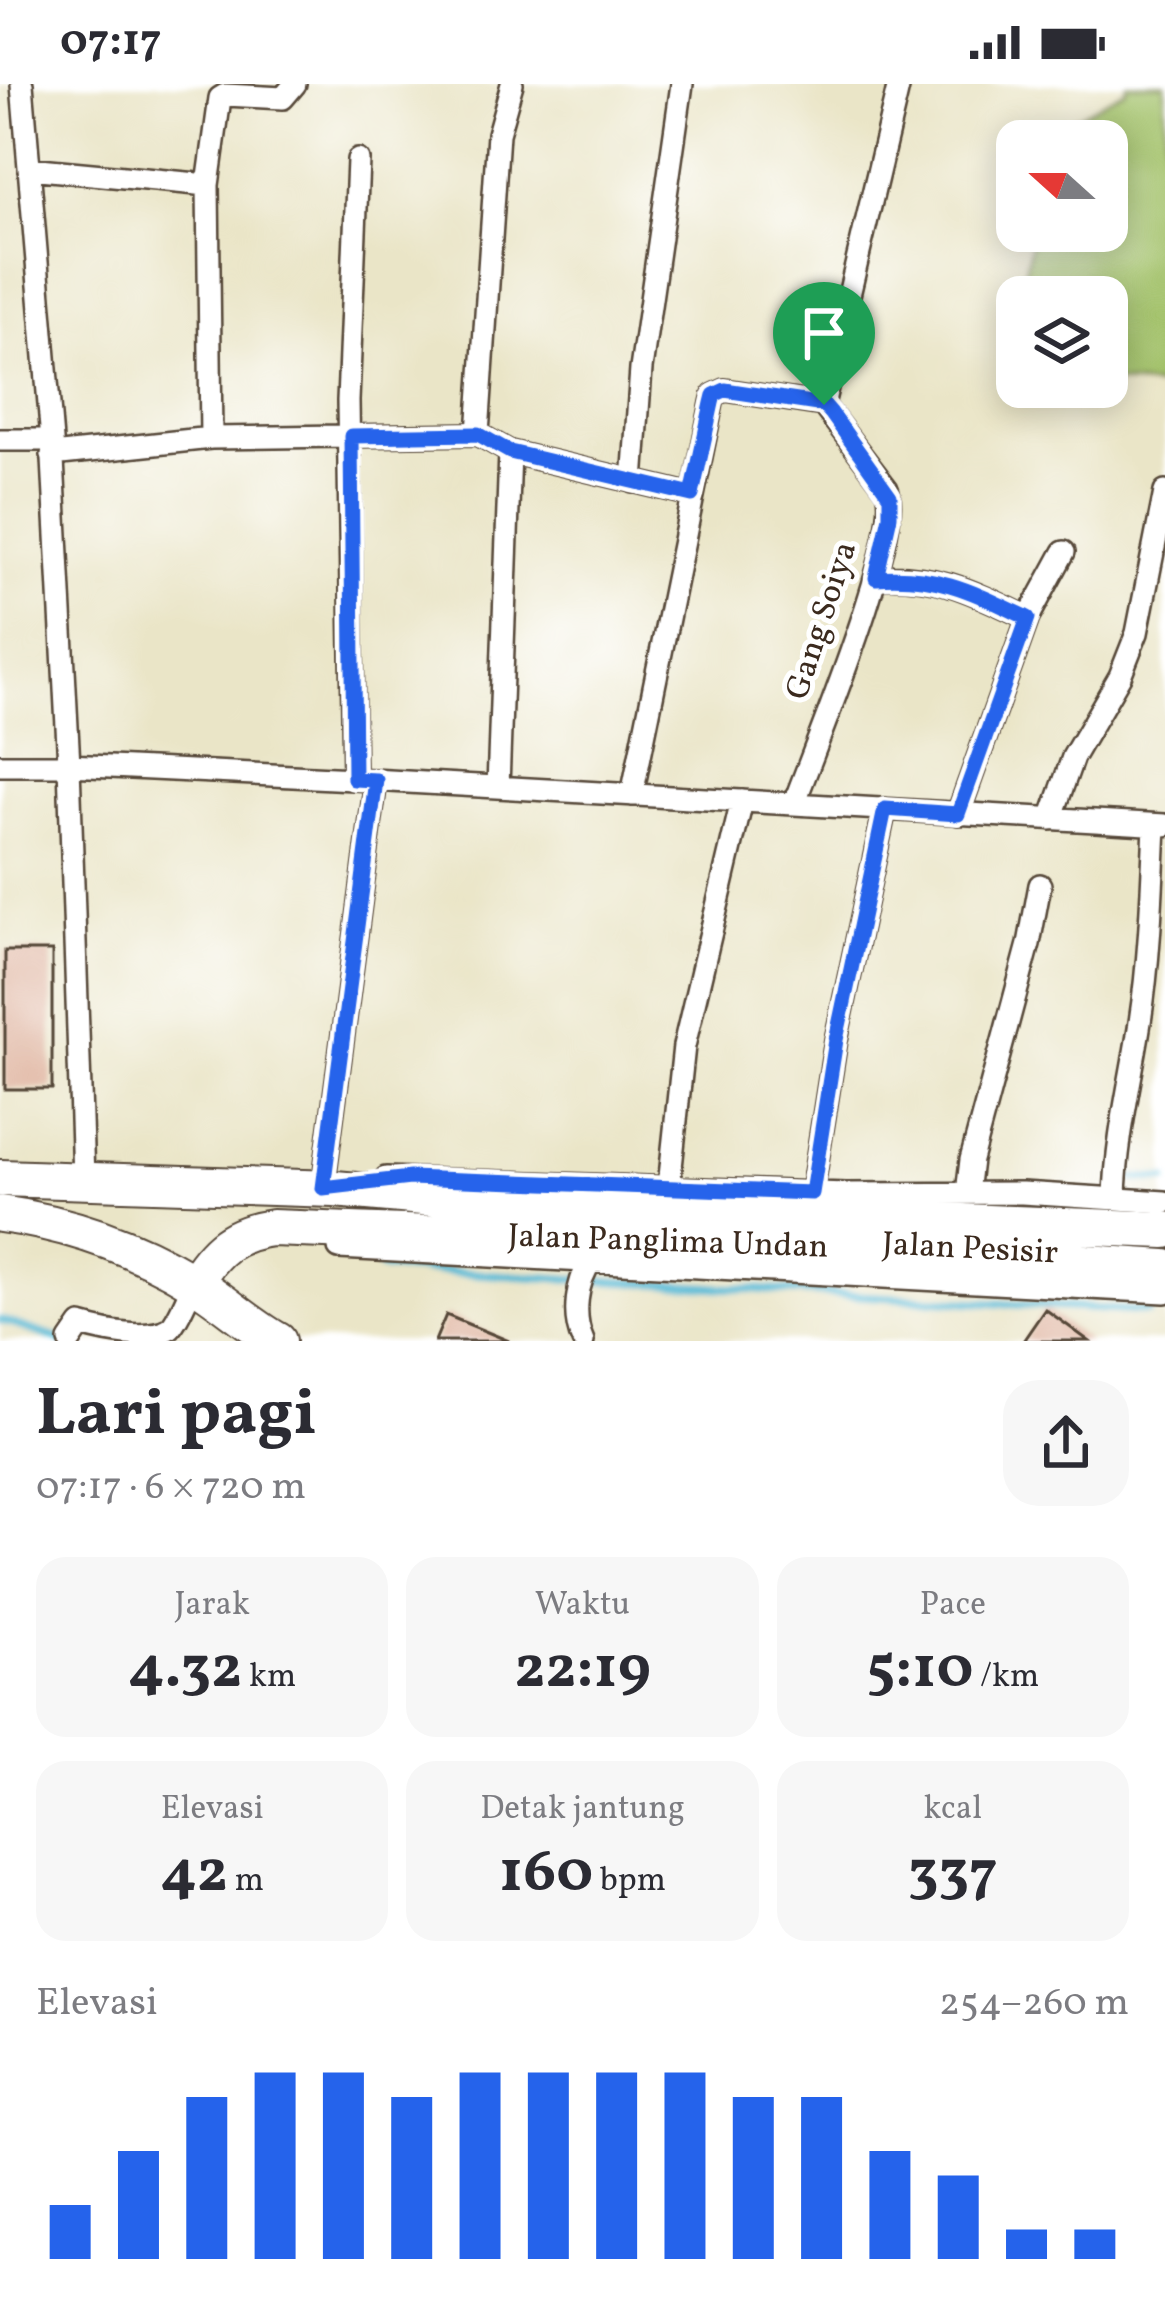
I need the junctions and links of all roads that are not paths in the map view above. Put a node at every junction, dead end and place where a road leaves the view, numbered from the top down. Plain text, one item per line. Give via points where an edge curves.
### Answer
1 (22, 84) edge
2 (295, 84) edge
3 (512, 84) edge
4 (682, 84) edge
5 (899, 84) edge
6 (358, 160) dead end
7 (28, 168) junction
8 (208, 185) junction
9 (824, 405) junction
10 (478, 434) junction
11 (351, 436) junction
12 (211, 438) junction
13 (0, 440) edge
14 (52, 447) junction
15 (510, 452) junction
16 (633, 482) junction
17 (1165, 492) edge
18 (692, 495) junction
19 (1064, 552) dead end
20 (876, 578) junction
21 (1028, 618) junction
22 (0, 765) edge
23 (69, 765) junction
24 (365, 780) junction
25 (498, 787) junction
26 (632, 795) junction
27 (742, 802) junction
28 (794, 804) junction
29 (885, 809) junction
30 (958, 814) junction
31 (1051, 819) junction
32 (1160, 825) edge
33 (1040, 885) dead end
34 (670, 1176) junction
35 (0, 1178) edge
36 (82, 1178) junction
37 (1116, 1178) junction
38 (968, 1179) junction
39 (813, 1180) junction
40 (343, 1186) junction
41 (735, 1201) junction
42 (1165, 1202) edge
43 (0, 1214) edge
44 (488, 1219) junction
45 (272, 1228) junction
46 (1165, 1230) edge
47 (844, 1264) junction
48 (909, 1266) junction
49 (587, 1267) junction
50 (1165, 1268) edge
51 (194, 1282) junction
52 (1165, 1292) edge
53 (73, 1334) edge
54 (165, 1336) edge
55 (260, 1336) edge
56 (583, 1341) edge

1 - 7 street
2 - 8 street via 283,98 220,98
3 - 10 street via 498,134
4 - 16 street
5 - 9 street
6 - 11 street
7 - 8 street
7 - 14 street
8 - 12 street
9 - 18 street via 719,391
9 - 20 street, Gang Soiya via 890,496
10 - 11 street
10 - 15 street
11 - 12 street
11 - 24 street
12 - 14 street
13 - 14 street
14 - 23 street
15 - 16 street
15 - 25 street
16 - 18 street
17 - 31 street via 1137,633 1073,757
18 - 26 street
19 - 21 street
20 - 21 street via 938,580
20 - 28 street, Gang Soiya
21 - 30 street
22 - 23 street
23 - 24 street
23 - 36 street
24 - 25 street
24 - 40 street
25 - 26 street
26 - 27 street
27 - 28 street
27 - 34 street via 684,1046
28 - 29 street
29 - 30 street
29 - 39 street
30 - 31 street
31 - 32 street
32 - 37 street
33 - 38 street
34 - 40 street, Jalan Pesisir
34 - 41 street, Jalan Pesisir
35 - 36 main road, Jalan Panglima Undan
36 - 40 main road, Jalan Panglima Undan
37 - 38 street, Jalan Pesisir
37 - 42 street, Jalan Pesisir
38 - 39 street, Jalan Pesisir
39 - 41 street, Jalan Pesisir
40 - 44 main road, Jalan Panglima Undan
41 - 44 main road, Jalan Panglima Undan
41 - 46 main road, Jalan Panglima Undan
43 - 51 main road via 97,1237
44 - 45 main road, Jalan Panglima Undan
44 - 47 main road, Jalan Panglima Undan
45 - 49 street, Jalan Pesisir via 309,1246
45 - 51 main road, Jalan Panglima Undan via 225,1242
47 - 48 main road, Jalan Panglima Undan
47 - 49 street, Jalan Pesisir
48 - 50 main road, Jalan Panglima Undan
48 - 52 street, Jalan Pesisir
49 - 56 street via 578,1302
51 - 54 street
51 - 55 main road
53 - 54 street via 81,1325

